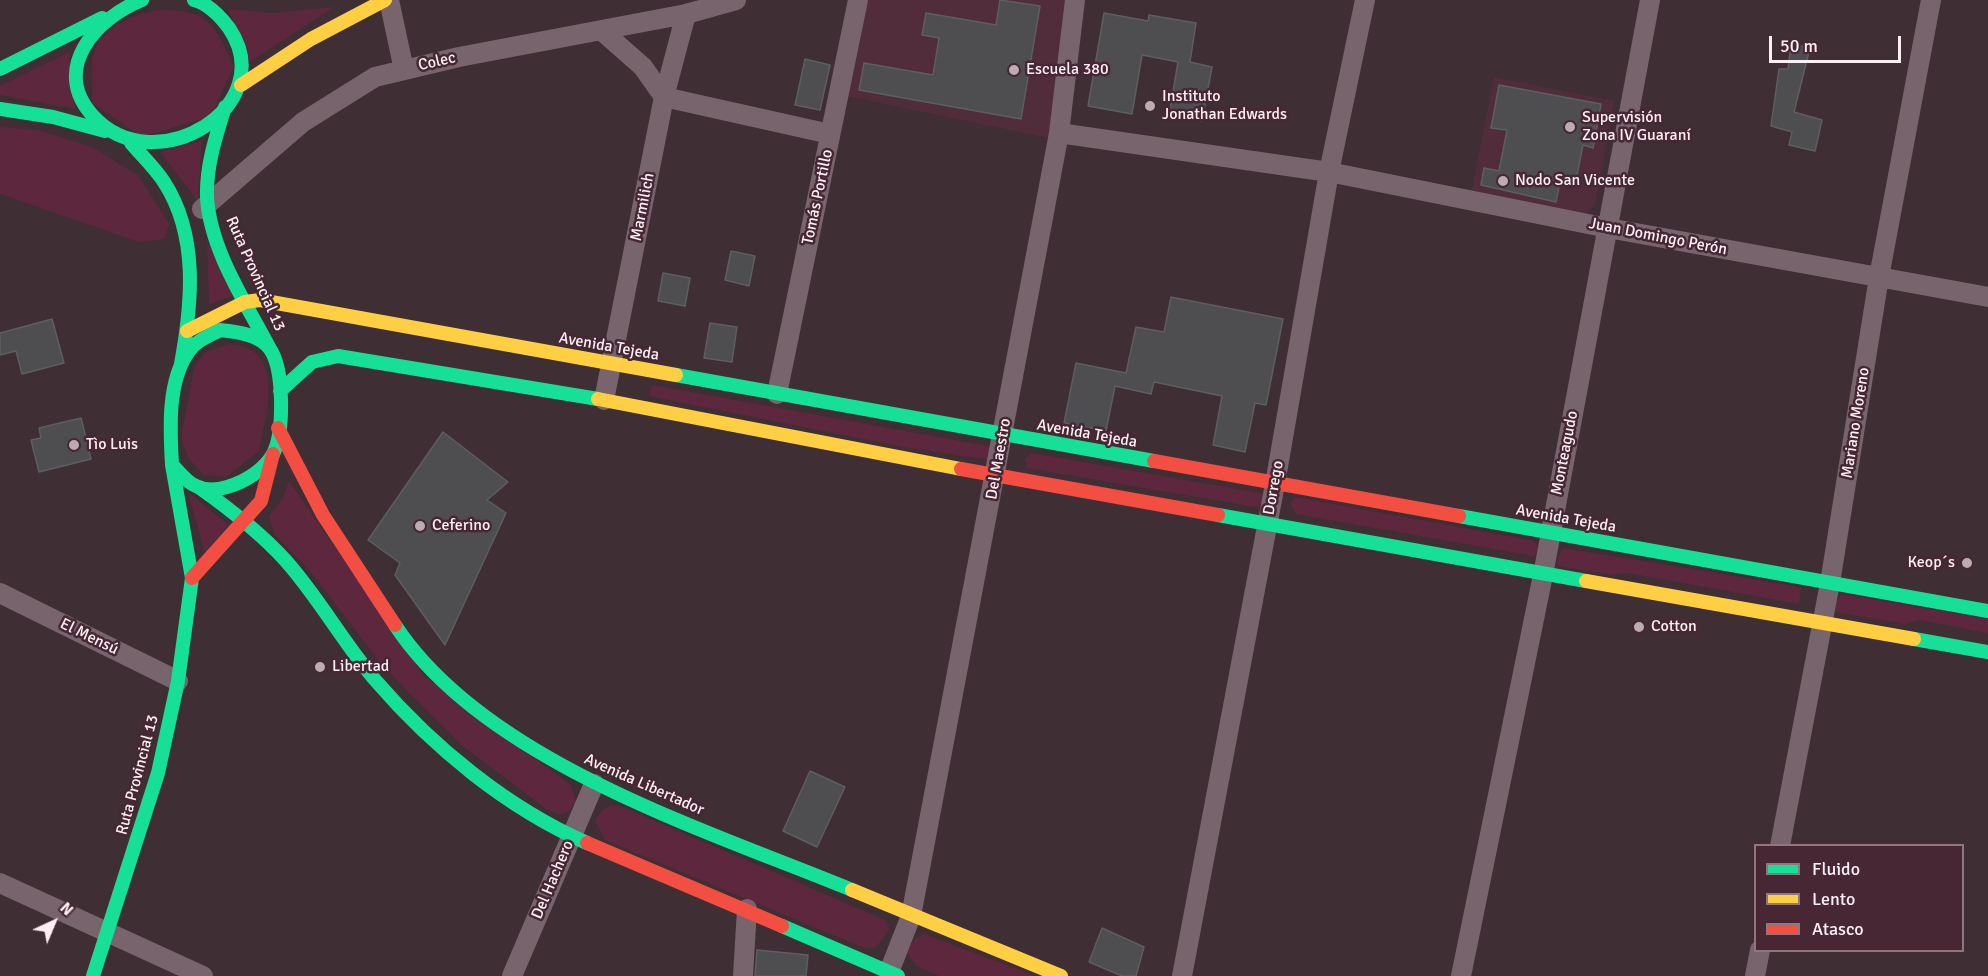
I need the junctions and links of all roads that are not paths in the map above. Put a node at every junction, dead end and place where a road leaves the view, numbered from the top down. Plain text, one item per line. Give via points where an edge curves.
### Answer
1 (142, 0) edge
2 (194, 0) edge
3 (206, 0) edge
4 (387, 0) edge
5 (736, 0) edge
6 (858, 0) edge
7 (1075, 0) edge
8 (1365, 0) edge
9 (1650, 0) edge
10 (1931, 0) edge
11 (199, 1) edge
12 (216, 8) edge
13 (686, 14) junction
14 (106, 16) junction
15 (601, 30) junction
16 (0, 69) edge
17 (404, 70) junction
18 (241, 85) junction
19 (664, 97) junction
20 (225, 107) junction
21 (0, 109) edge
22 (105, 131) junction
23 (1059, 133) junction
24 (830, 134) junction
25 (131, 143) junction
26 (1329, 172) junction
27 (208, 205) junction
28 (183, 223) junction
29 (1608, 228) junction
30 (1879, 277) junction
31 (1988, 297) edge
32 (245, 302) junction
33 (187, 331) junction
34 (270, 349) junction
35 (612, 364) junction
36 (180, 368) junction
37 (280, 391) junction
38 (777, 394) junction
39 (604, 400) junction
40 (278, 428) junction
41 (1004, 435) junction
42 (274, 453) junction
43 (172, 465) junction
44 (996, 476) junction
45 (1275, 484) junction
46 (200, 488) junction
47 (245, 520) junction
48 (1268, 522) junction
49 (1550, 533) junction
50 (1543, 575) junction
51 (192, 578) junction
52 (1830, 583) junction
53 (0, 593) edge
54 (1988, 611) edge
55 (1823, 623) junction
56 (1988, 652) edge
57 (178, 681) junction
58 (594, 784) junction
59 (572, 836) junction
60 (1780, 844) edge
61 (0, 883) edge
62 (747, 909) junction
63 (911, 916) junction
64 (108, 933) junction
65 (1760, 952) edge
66 (893, 974) edge
67 (93, 976) edge
68 (203, 976) edge
69 (512, 976) edge
70 (743, 976) edge
71 (1061, 976) edge
72 (1182, 976) edge
73 (1461, 976) edge
74 (1755, 976) edge

1 - 14 main road
2 - 11 main road
3 - 11 main road
4 - 17 street
4 - 18 main road via 325,29
5 - 13 street, Colec
6 - 24 street, Tomás Portillo
7 - 23 street, Del Maestro
8 - 26 street, Dorrego
9 - 29 street, Monteagudo
10 - 30 street, Mariano Moreno
11 - 12 main road
12 - 18 main road via 242,51
13 - 15 street, Colec
13 - 19 street, Marmilich
14 - 16 main road
14 - 22 main road via 88,37 78,62 78,85 88,111
15 - 17 street, Colec
15 - 19 street via 643,67
17 - 27 street, Colec via 375,77 303,122
18 - 20 main road
19 - 24 street
19 - 35 street, Marmilich
20 - 25 main road via 210,123 181,138 159,145
20 - 27 main road, Ruta Provincial 13 via 213,140
21 - 22 main road via 53,117
22 - 25 main road
23 - 26 street, Juan Domingo Perón
23 - 41 street, Del Maestro
24 - 38 street, Tomás Portillo
25 - 28 main road via 166,184
26 - 29 street, Juan Domingo Perón
26 - 45 street, Dorrego
27 - 28 street, Colec
27 - 32 main road, Ruta Provincial 13
28 - 33 main road via 191,261
29 - 30 street, Juan Domingo Perón
29 - 49 street, Monteagudo
30 - 31 street, Juan Domingo Perón
30 - 52 street, Mariano Moreno
32 - 33 main road, Avenida Tejeda
32 - 34 main road, Ruta Provincial 13
32 - 35 main road, Avenida Tejeda via 260,300
33 - 36 main road
34 - 36 main road via 243,333 220,330 197,342
34 - 37 main road via 278,362
35 - 38 main road, Avenida Tejeda
35 - 39 street, Marmilich
36 - 43 main road via 171,439
37 - 39 main road via 306,365 326,356 338,356
37 - 40 main road
38 - 41 main road, Avenida Tejeda
39 - 44 main road
40 - 42 main road
40 - 58 main road, Avenida Libertador via 323,515 402,636 449,688 502,728
41 - 44 street, Del Maestro
41 - 45 main road, Avenida Tejeda
42 - 46 main road via 254,474 236,484 219,489
42 - 47 main road via 261,501
43 - 46 main road
43 - 51 main road, Ruta Provincial 13
44 - 48 main road
44 - 63 street, Del Maestro
45 - 48 street, Dorrego
45 - 49 main road, Avenida Tejeda
46 - 47 main road
47 - 51 main road
47 - 59 main road via 287,562 376,681 438,744 494,790
48 - 50 main road
48 - 72 street, Dorrego
49 - 50 street, Monteagudo
49 - 52 main road, Avenida Tejeda
50 - 55 main road
50 - 73 street, Monteagudo
51 - 57 main road, Ruta Provincial 13
52 - 54 main road, Avenida Tejeda
52 - 55 street, Mariano Moreno
53 - 57 street, El Mensú
55 - 56 main road
55 - 60 street, Mariano Moreno
57 - 64 main road, Ruta Provincial 13 via 158,774
58 - 59 street, Del Hachero
58 - 63 main road, Avenida Libertador
59 - 62 main road
59 - 69 street, Del Hachero
61 - 64 street
62 - 66 main road
62 - 70 street
63 - 66 street, Del Maestro
63 - 71 main road, Avenida Libertador
64 - 67 main road, Ruta Provincial 13
64 - 68 street
65 - 74 street

